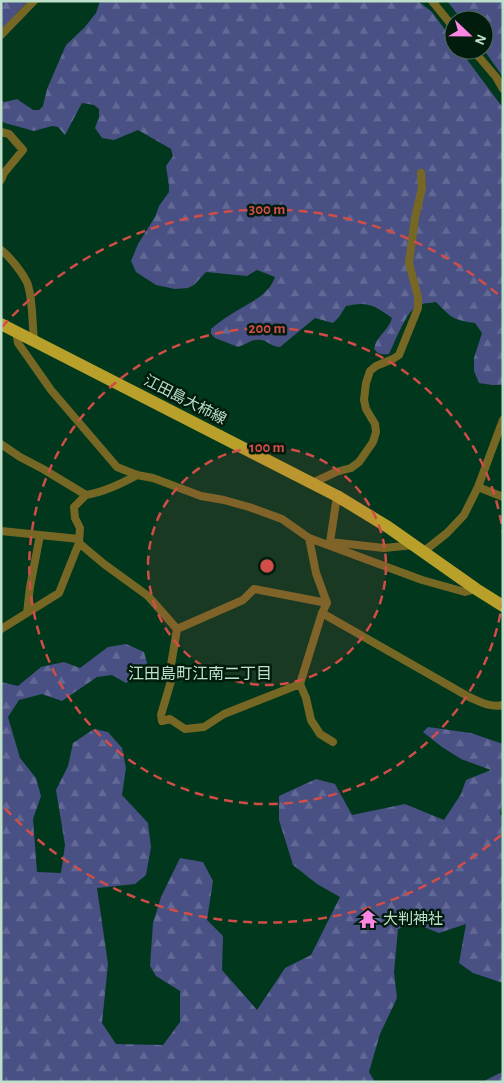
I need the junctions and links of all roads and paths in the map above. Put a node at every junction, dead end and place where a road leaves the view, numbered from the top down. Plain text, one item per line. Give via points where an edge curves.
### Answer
1 (34, 1) edge
2 (432, 1) edge
3 (444, 16) edge
4 (1, 35) edge
5 (481, 60) edge
6 (503, 89) edge
7 (1, 132) edge
8 (422, 173) dead end
9 (1, 180) edge
10 (1, 250) edge
11 (1, 324) edge
12 (16, 331) junction
13 (34, 340) junction
14 (503, 420) edge
15 (1, 444) edge
16 (137, 475) junction
17 (312, 483) junction
18 (478, 487) junction
19 (86, 495) junction
20 (337, 496) junction
21 (503, 497) edge
22 (1, 531) edge
23 (40, 535) junction
24 (309, 538) junction
25 (79, 541) junction
26 (329, 543) junction
27 (418, 549) junction
28 (476, 590) junction
29 (327, 603) junction
30 (502, 605) edge
31 (28, 613) junction
32 (322, 614) junction
33 (1, 629) edge
34 (177, 629) junction
35 (300, 684) junction
36 (503, 705) edge
37 (333, 742) dead end

1 - 4 street
2 - 3 street
5 - 6 street
7 - 9 street via 9,134 23,150
8 - 17 street via 409,263 418,308 399,354 376,366 366,383 364,400 376,432 373,442 352,468
10 - 13 street via 10,257 27,282
11 - 12 main road, 江田島大柿線
12 - 13 main road, 江田島大柿線
12 - 16 street via 18,343 51,390 116,467
13 - 17 main road, 江田島大柿線
14 - 18 street
15 - 19 street
16 - 19 street via 97,494
16 - 24 street via 282,518
17 - 20 main road, 江田島大柿線
18 - 21 street
18 - 27 street via 464,515 447,533
19 - 25 street via 74,507 80,528
20 - 26 street
20 - 27 main road, 江田島大柿線
22 - 23 street
23 - 25 street
23 - 31 street
24 - 26 street
24 - 29 street via 316,573
25 - 31 street via 59,593
25 - 34 street via 148,596
26 - 27 street
26 - 28 street via 422,580 465,592
27 - 28 main road, 江田島大柿線
28 - 30 main road, 江田島大柿線
29 - 32 street
29 - 34 street via 254,589 243,600
31 - 33 street
32 - 35 street
32 - 36 street via 469,697 490,706
34 - 35 street via 162,721 170,719 185,729 204,727 224,714
35 - 37 street via 311,720 320,734

